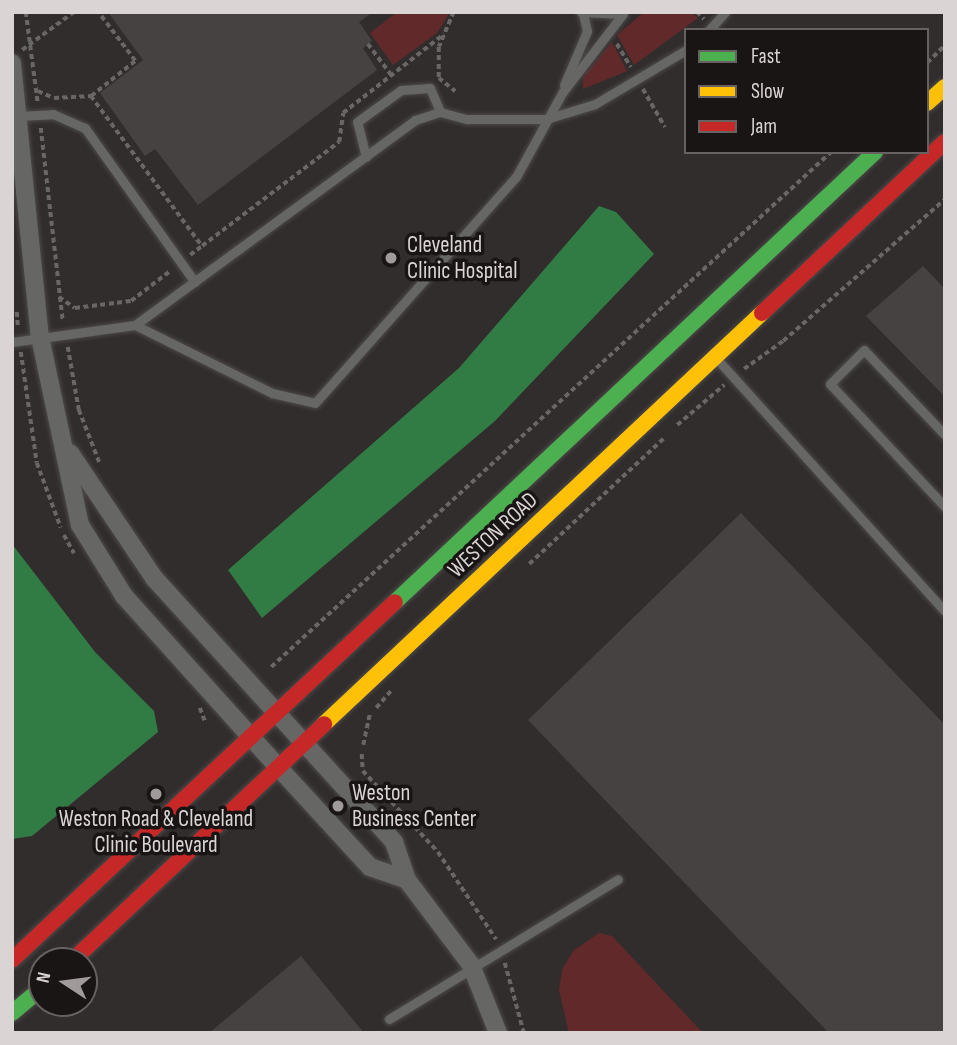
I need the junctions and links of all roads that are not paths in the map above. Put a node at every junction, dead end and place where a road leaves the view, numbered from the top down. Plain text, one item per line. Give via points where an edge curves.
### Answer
1 (725, 12) edge
2 (582, 13) edge
3 (625, 13) edge
4 (711, 28) edge
5 (684, 51) edge
6 (12, 60) edge
7 (945, 87) edge
8 (562, 93) junction
9 (929, 101) edge
10 (440, 112) junction
11 (18, 117) junction
12 (546, 120) junction
13 (945, 142) edge
14 (873, 154) edge
15 (366, 157) junction
16 (195, 282) junction
17 (135, 325) junction
18 (40, 337) junction
19 (12, 342) edge
20 (715, 358) junction
21 (945, 435) edge
22 (66, 447) junction
23 (945, 507) edge
24 (945, 611) edge
25 (278, 712) junction
26 (253, 735) junction
27 (303, 744) junction
28 (278, 767) junction
29 (618, 879) dead end
30 (407, 880) junction
31 (87, 947) edge
32 (12, 960) edge
33 (471, 965) junction
34 (28, 1000) edge
35 (12, 1013) edge
36 (389, 1019) dead end
37 (498, 1033) edge

1 - 4 lane
2 - 3 lane
2 - 8 lane via 587,31
3 - 8 lane
5 - 12 lane via 596,104
6 - 11 street
7 - 9 main road
8 - 12 lane
10 - 12 lane via 467,119
10 - 15 lane via 415,121
10 - 15 lane via 430,88 401,90 357,122
11 - 16 lane via 64,116 85,128
11 - 18 street
12 - 17 lane via 516,177 476,227 315,402 272,393
13 - 20 main road, WESTON ROAD
14 - 25 main road, WESTON ROAD
15 - 16 lane
16 - 17 lane
17 - 18 lane
18 - 19 lane
18 - 22 street
20 - 24 lane
20 - 27 main road, WESTON ROAD
21 - 23 lane via 864,351 830,384
22 - 25 street via 154,578
22 - 26 street via 79,525 107,573
25 - 26 main road, WESTON ROAD
25 - 27 street
26 - 28 street
26 - 32 main road, WESTON ROAD
27 - 28 main road, WESTON ROAD
27 - 30 street via 394,842
28 - 30 street via 370,867
28 - 31 main road, WESTON ROAD
29 - 33 lane
30 - 33 street
33 - 36 lane
33 - 37 street
34 - 35 main road

